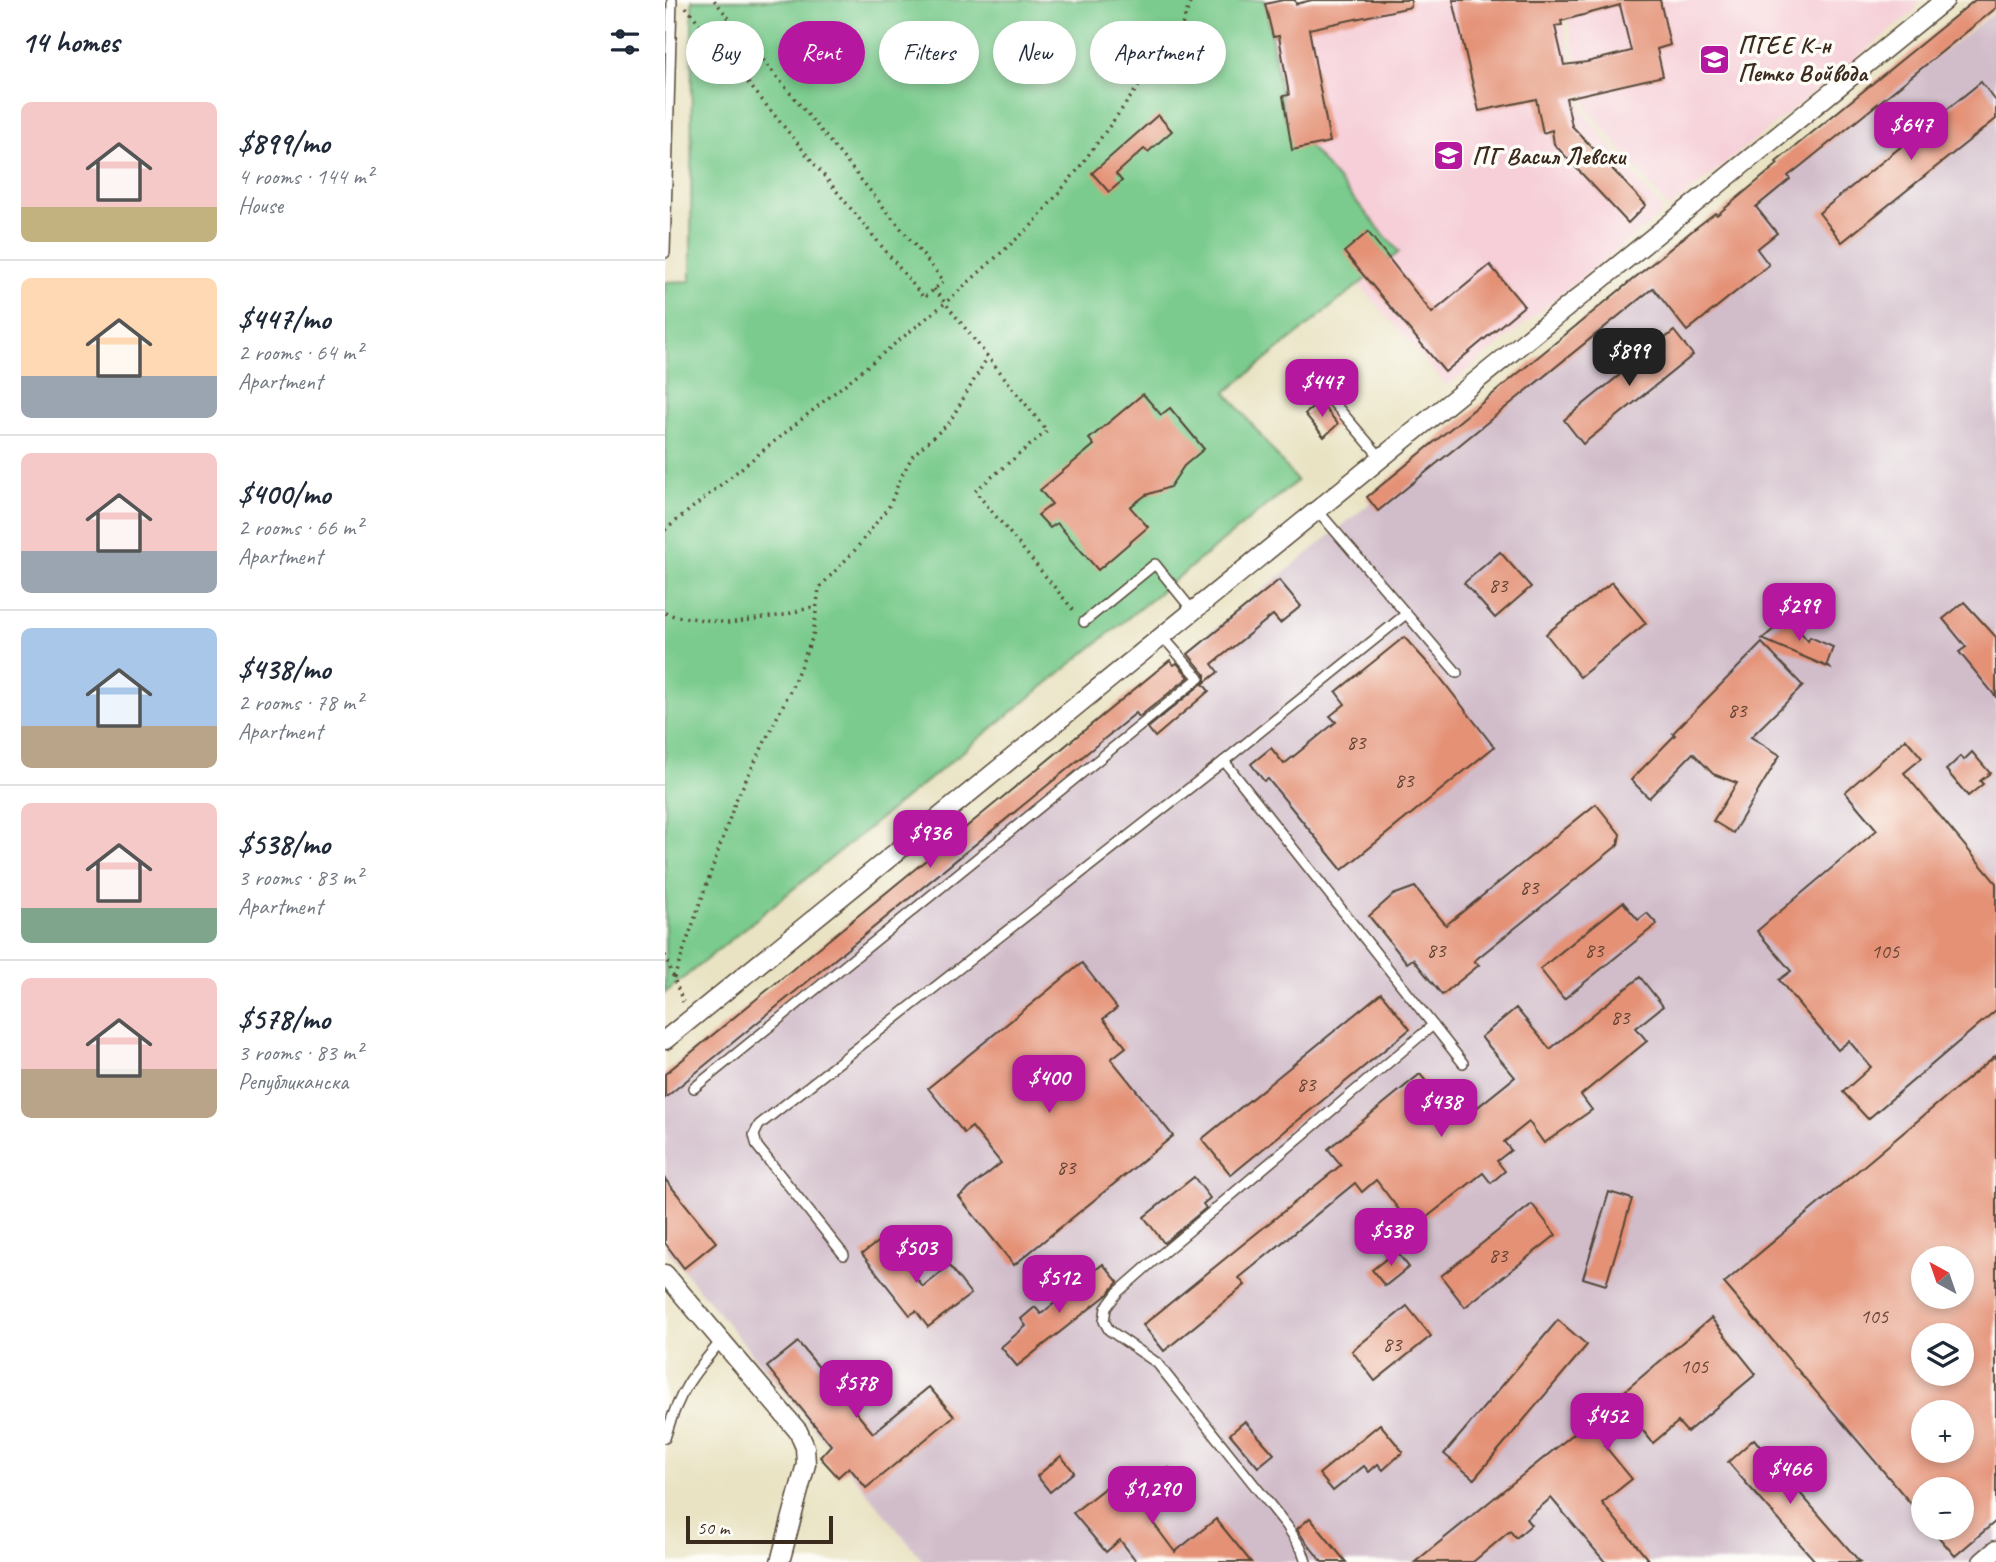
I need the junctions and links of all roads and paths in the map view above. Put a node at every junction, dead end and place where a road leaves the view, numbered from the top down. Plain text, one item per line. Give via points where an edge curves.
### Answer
1 (672, 0) edge
2 (680, 0) edge
3 (714, 0) edge
4 (1191, 0) edge
5 (1936, 4) edge
6 (665, 253) edge
7 (934, 289) junction
8 (944, 304) junction
9 (987, 358) junction
10 (1326, 394) dead end
11 (1383, 459) junction
12 (1318, 511) junction
13 (665, 530) edge
14 (816, 606) junction
15 (1194, 612) junction
16 (665, 613) edge
17 (1406, 614) junction
18 (1084, 622) joint
19 (1163, 637) junction
20 (1457, 673) dead end
21 (1224, 761) junction
22 (665, 955) edge
23 (674, 978) junction
24 (690, 1020) junction
25 (1433, 1025) junction
26 (665, 1040) edge
27 (1463, 1063) dead end
28 (694, 1088) dead end
29 (844, 1255) dead end
30 (665, 1274) edge
31 (722, 1340) junction
32 (665, 1438) edge
33 (1996, 1550) edge
34 (780, 1562) edge
35 (1306, 1562) edge
36 (1982, 1562) edge

1 - 6 lane
2 - 7 path via 924,298
3 - 7 path via 944,281
4 - 8 path via 1181,28 1061,190 1031,226
5 - 11 street
7 - 8 path
8 - 9 path
8 - 13 path
9 - 14 path via 949,423 913,455 890,505 819,588
9 - 18 path via 1047,431 975,491
10 - 11 lane
11 - 12 street
12 - 15 street
12 - 17 lane
14 - 16 path via 729,623
14 - 23 path via 813,636 736,800
15 - 18 lane via 1155,564
15 - 19 street
17 - 20 lane
17 - 21 lane
19 - 24 street
19 - 28 lane via 1199,678
21 - 25 lane
21 - 29 lane via 759,1125 754,1135 757,1146
22 - 23 path
23 - 24 path
24 - 26 street
25 - 27 lane
25 - 35 lane via 1151,1263 1106,1308 1104,1321 1109,1330 1157,1363 1287,1526
30 - 31 street
31 - 32 lane via 691,1376 674,1407
31 - 34 street via 798,1431 805,1447 806,1464
33 - 36 street

